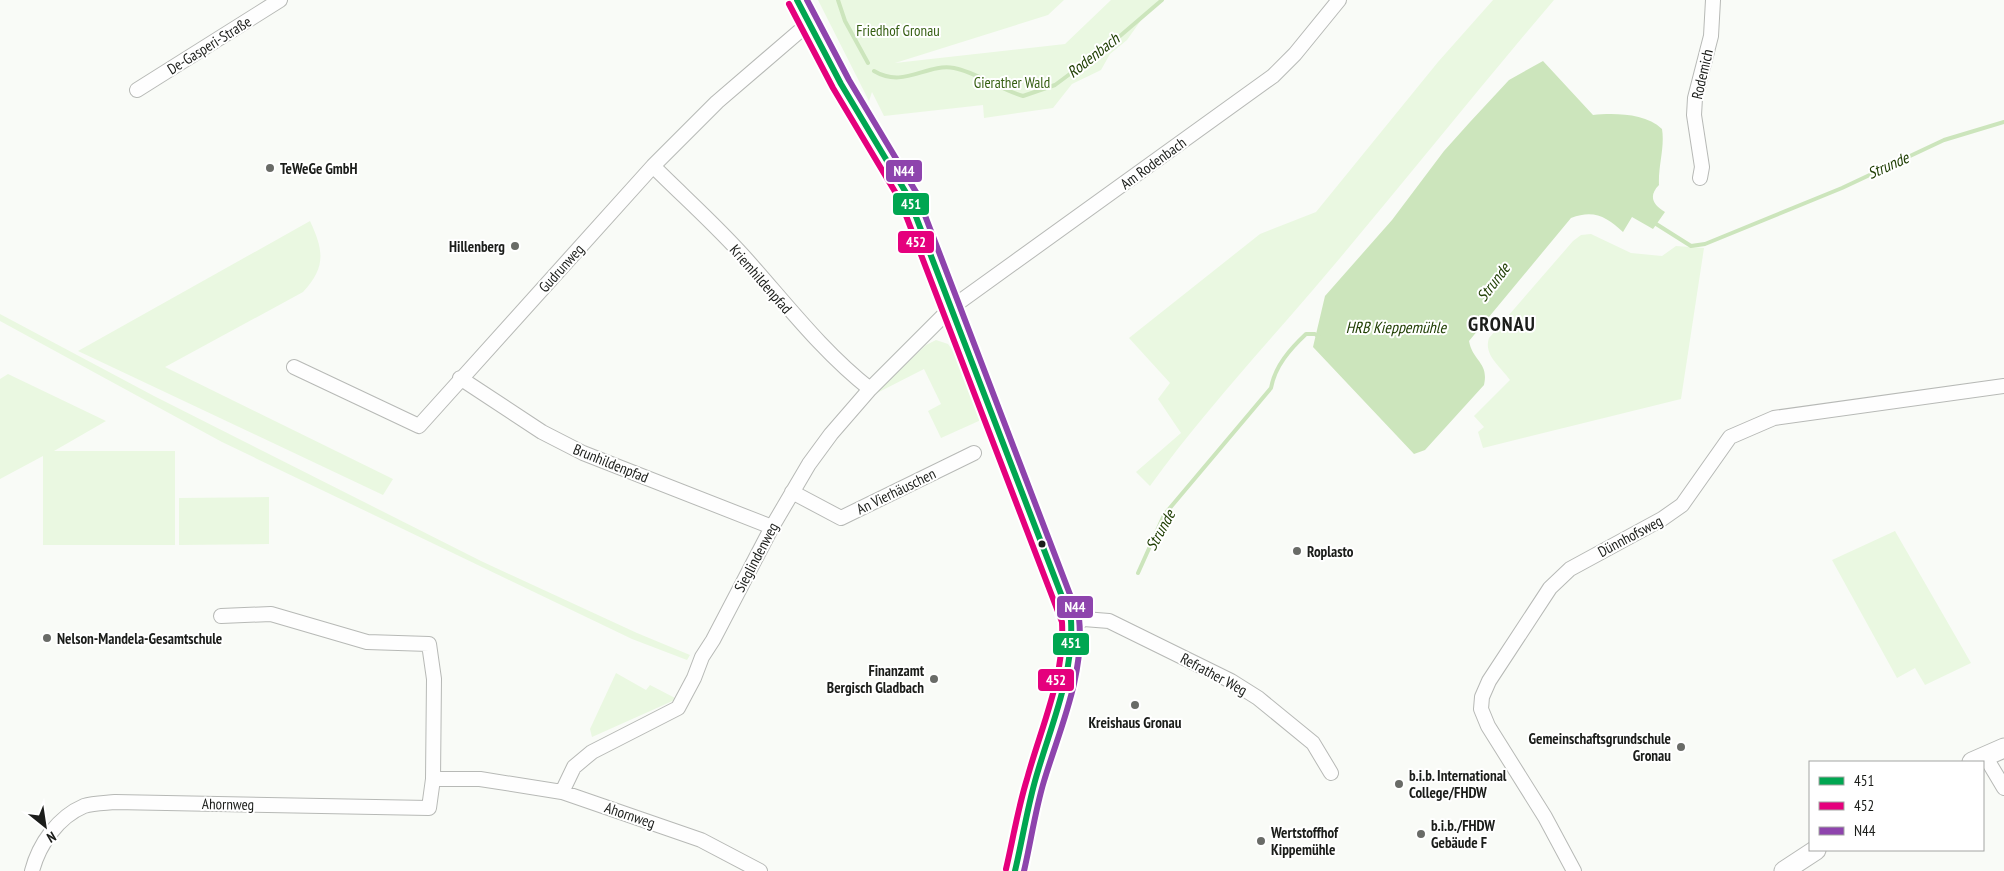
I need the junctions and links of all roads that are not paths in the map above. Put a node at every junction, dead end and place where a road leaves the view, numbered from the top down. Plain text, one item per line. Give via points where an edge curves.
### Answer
1 (280, 0) edge
2 (798, 0) edge
3 (1339, 0) edge
4 (1713, 0) edge
5 (809, 23) junction
6 (138, 90) dead end
7 (653, 166) junction
8 (1700, 178) dead end
9 (951, 308) junction
10 (294, 367) dead end
11 (460, 378) junction
12 (2004, 386) edge
13 (870, 389) junction
14 (974, 453) dead end
15 (792, 492) junction
16 (772, 527) junction
17 (222, 616) dead end
18 (1072, 626) junction
19 (2004, 748) edge
20 (1979, 759) edge
21 (1984, 765) edge
22 (1331, 773) dead end
23 (433, 779) junction
24 (2004, 788) edge
25 (562, 792) junction
26 (1814, 851) edge
27 (32, 871) edge
28 (760, 871) edge
29 (1015, 871) edge
30 (1574, 871) edge
31 (1784, 871) edge

1 - 6 street, De-Gasperi-Straße
2 - 5 main road
3 - 9 street, Am Rodenbach via 1273,76
4 - 8 street, Rodemich via 1711,36 1695,98 1694,114 1702,167
5 - 7 street, Gudrunweg via 717,102
5 - 9 main road via 841,84 908,196
7 - 11 street, Gudrunweg
7 - 13 street, Kriemhildenpfad via 746,259 796,319 845,370
9 - 13 street, Sieglindenweg
9 - 18 main road
10 - 11 street, Gudrunweg via 419,426
11 - 16 street, Brunhildenpfad via 542,432 583,453
12 - 30 street, Dünnhofsweg via 1759,423 1730,437 1682,506 1570,569 1550,588 1489,681 1481,709
13 - 15 street, Sieglindenweg via 831,434
14 - 15 street, An Vierhäuschen via 841,518
15 - 16 street, Sieglindenweg
16 - 25 street, Sieglindenweg via 678,708 592,752 574,768
17 - 23 street, Ahornweg via 271,614 367,642 429,644 434,679
18 - 22 street, Refrather Weg via 1084,619 1109,621 1231,681 1258,698 1313,743
18 - 29 main road via 1065,680 1035,782
19 - 20 main road
21 - 24 street
23 - 25 street, Ahornweg via 480,779
23 - 27 street, Ahornweg via 429,808 115,802 85,806 66,817 52,831 41,847
25 - 28 street, Ahornweg via 701,840
26 - 31 main road

